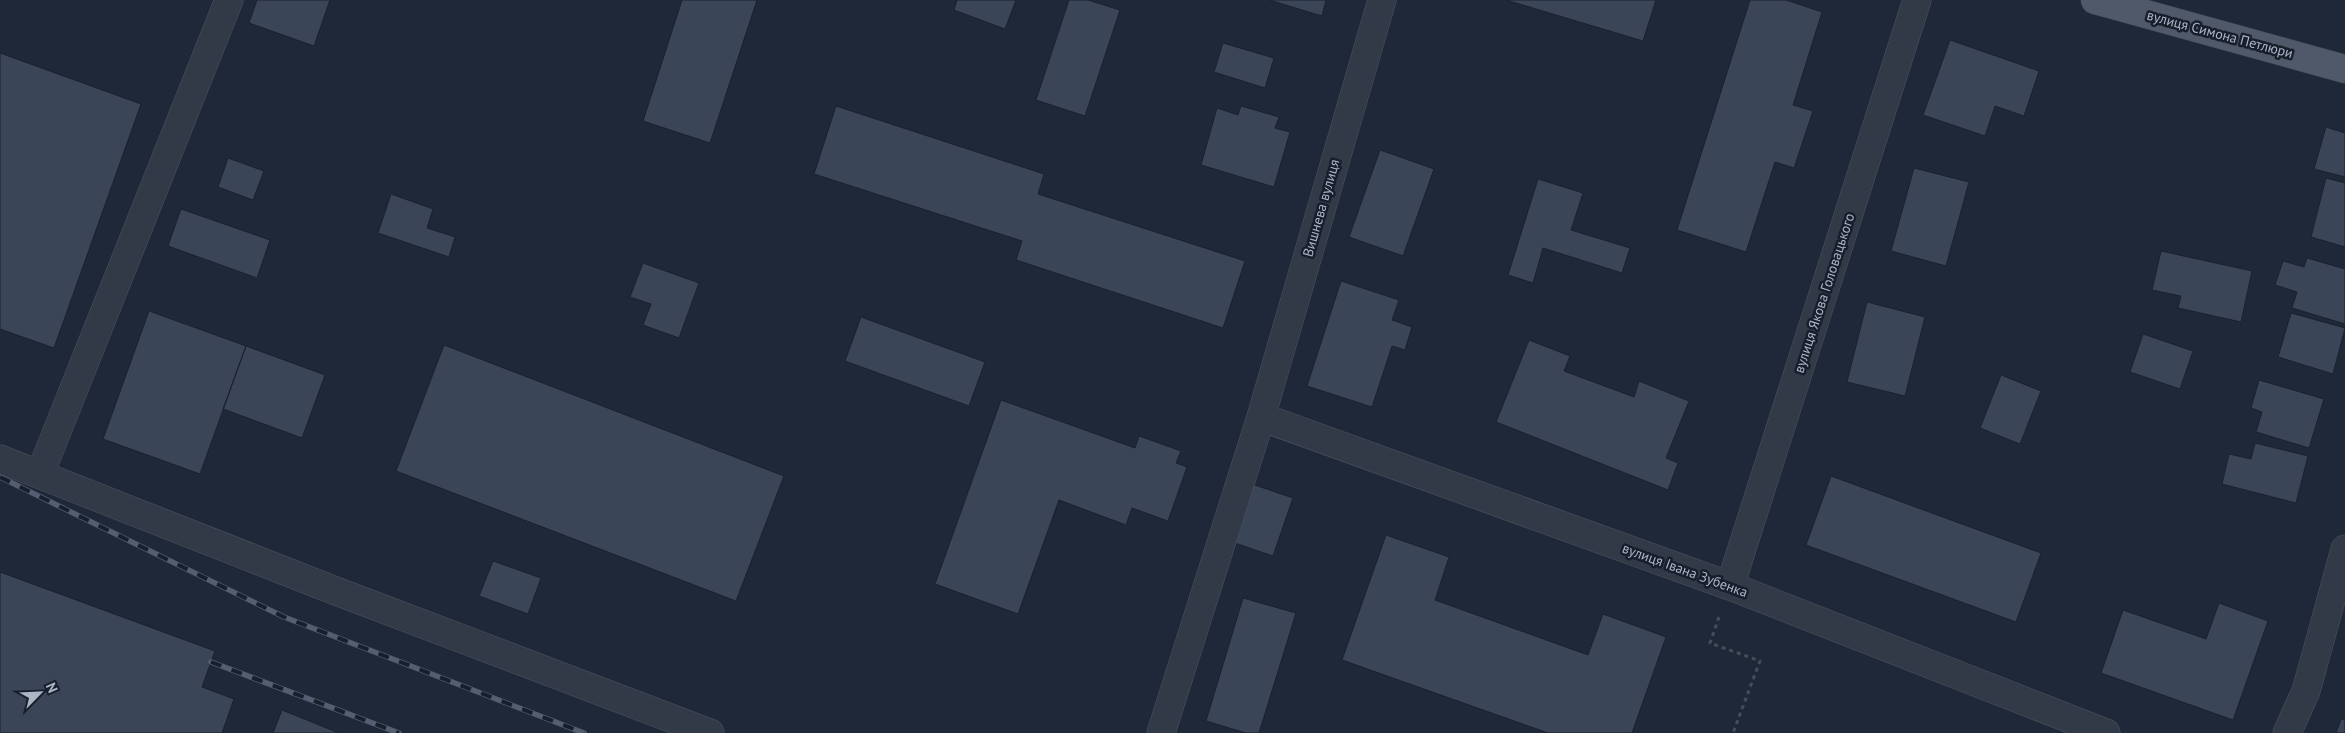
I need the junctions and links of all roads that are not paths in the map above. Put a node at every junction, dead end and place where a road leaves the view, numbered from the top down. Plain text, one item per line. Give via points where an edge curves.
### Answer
1 (229, 0) edge
2 (1382, 0) edge
3 (1917, 0) edge
4 (2095, 0) edge
5 (2345, 68) edge
6 (1260, 417) junction
7 (0, 459) edge
8 (40, 474) junction
9 (2345, 549) edge
10 (1730, 586) junction
11 (710, 733) edge
12 (1161, 733) edge
13 (2106, 733) edge
14 (2287, 733) edge

1 - 8 street
2 - 6 street, Вишнева вулиця
3 - 10 street, вулиця Якова Головацького
4 - 5 main road, вулиця Симона Петлюри
6 - 10 street, вулиця Івана Зубенка
6 - 12 street, Вишнева вулиця
7 - 8 street
8 - 11 street
9 - 14 street via 2306,691
10 - 13 street, вулиця Івана Зубенка

